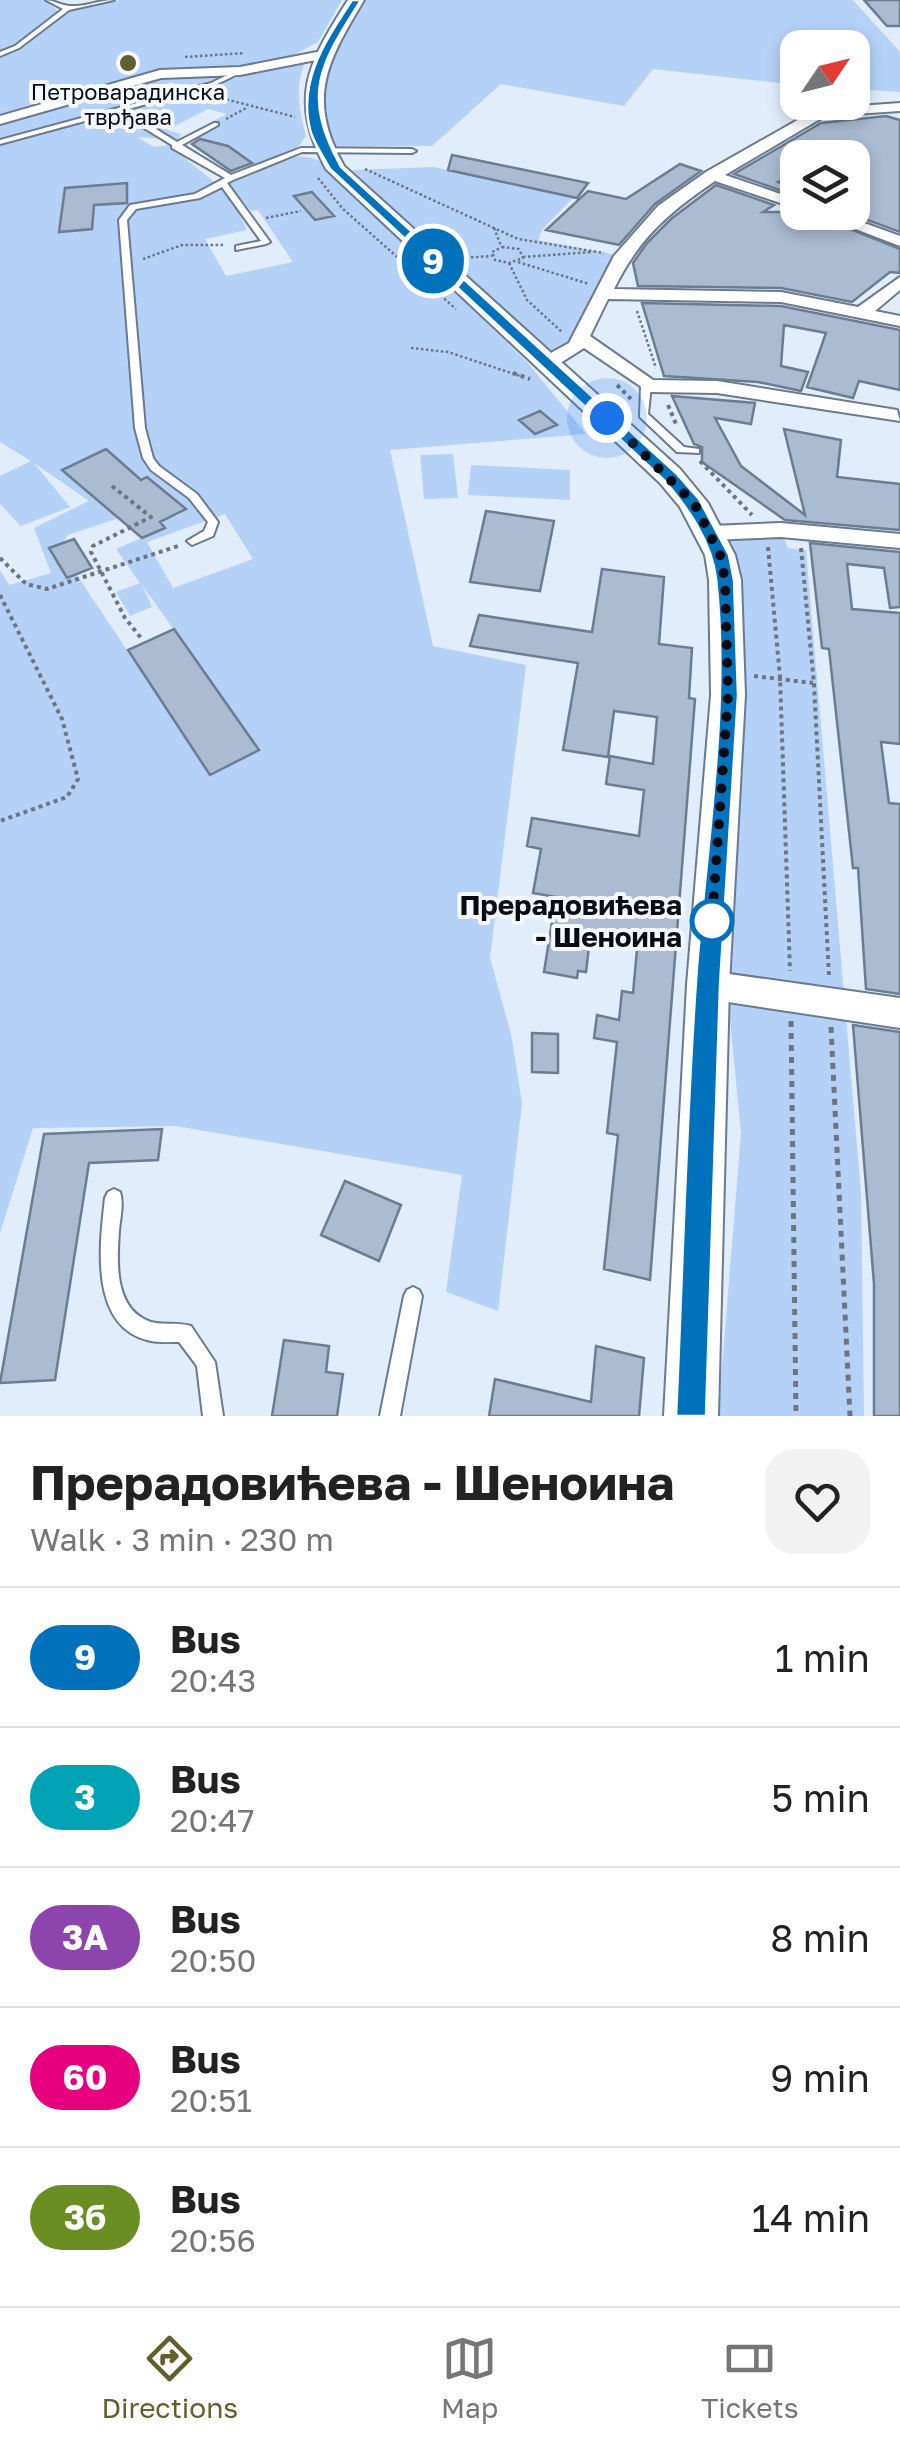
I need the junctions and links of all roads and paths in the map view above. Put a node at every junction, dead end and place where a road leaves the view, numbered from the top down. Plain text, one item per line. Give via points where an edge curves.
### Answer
1 (50, 0) edge
2 (112, 0) edge
3 (356, 0) edge
4 (64, 8) junction
5 (0, 54) edge
6 (322, 55) junction
7 (240, 71) junction
8 (200, 87) junction
9 (248, 107) junction
10 (900, 107) edge
11 (118, 109) junction
12 (285, 115) dead end
13 (0, 120) edge
14 (216, 124) joint
15 (0, 142) edge
16 (175, 146) junction
17 (324, 148) junction
18 (301, 150) junction
19 (347, 150) junction
20 (412, 151) dead end
21 (711, 176) junction
22 (226, 180) junction
23 (780, 199) edge
24 (301, 211) dead end
25 (252, 220) junction
26 (494, 228) junction
27 (869, 230) edge
28 (900, 241) edge
29 (502, 247) junction
30 (239, 248) joint
31 (594, 252) junction
32 (492, 256) junction
33 (622, 256) junction
34 (523, 257) junction
35 (450, 258) dead end
36 (518, 262) junction
37 (125, 269) junction
38 (900, 282) edge
39 (601, 291) junction
40 (631, 294) junction
41 (458, 311) dead end
42 (862, 313) junction
43 (900, 321) edge
44 (581, 338) junction
45 (411, 348) dead end
46 (534, 366) junction
47 (654, 385) junction
48 (897, 416) dead end
49 (695, 451) dead end
50 (112, 486) dead end
51 (792, 530) junction
52 (712, 533) junction
53 (900, 541) edge
54 (192, 542) joint
55 (0, 558) edge
56 (102, 568) junction
57 (0, 595) edge
58 (141, 638) dead end
59 (744, 676) dead end
60 (814, 684) junction
61 (0, 821) edge
62 (708, 985) junction
63 (830, 1002) junction
64 (900, 1013) edge
65 (114, 1198) dead end
66 (412, 1296) dead end
67 (695, 1415) edge
68 (213, 1416) edge
69 (390, 1416) edge
70 (850, 1416) edge

1 - 4 lane
2 - 4 lane
3 - 6 main road
4 - 5 lane via 17,48
6 - 7 street
6 - 17 main road via 314,116
7 - 8 lane
7 - 13 street via 160,74
8 - 9 path
8 - 11 lane
9 - 12 path
9 - 14 path
10 - 21 street via 822,112
11 - 15 lane
11 - 16 lane
14 - 16 lane
16 - 22 lane
17 - 18 lane
17 - 19 lane
17 - 46 main road via 348,182
18 - 22 lane
18 - 41 path via 343,209
19 - 20 lane
19 - 26 path via 360,167
21 - 23 street
21 - 33 street via 655,216
22 - 25 lane
22 - 37 lane via 204,194 126,212
24 - 25 path
25 - 30 lane via 266,242
26 - 29 path
26 - 31 path via 518,239
27 - 28 street
29 - 32 path
29 - 34 path via 519,249
30 - 37 path via 178,245
31 - 33 path
31 - 34 path
32 - 35 path
32 - 36 path
33 - 39 street
34 - 36 path
36 - 39 path
37 - 54 lane via 148,458 212,522
38 - 42 street
39 - 40 street
39 - 44 street
40 - 42 street via 781,298
40 - 47 path
42 - 43 street
44 - 46 street via 570,352
44 - 47 street
45 - 46 path via 448,352 530,378
46 - 52 main road via 670,476
47 - 48 street via 717,387
47 - 49 lane via 642,416 680,450
50 - 56 path via 152,517 94,546
51 - 52 street
51 - 53 street
51 - 60 path via 801,548
52 - 62 main road via 725,580 728,695
54 - 56 path
55 - 56 path via 26,584 47,589
56 - 58 path via 120,614
57 - 61 path via 62,718 78,779 66,797
59 - 60 path
60 - 63 path
62 - 63 street
62 - 67 main road
63 - 64 street
63 - 70 path
65 - 68 lane via 109,1258 118,1308 144,1330 184,1332 206,1362
66 - 69 lane

